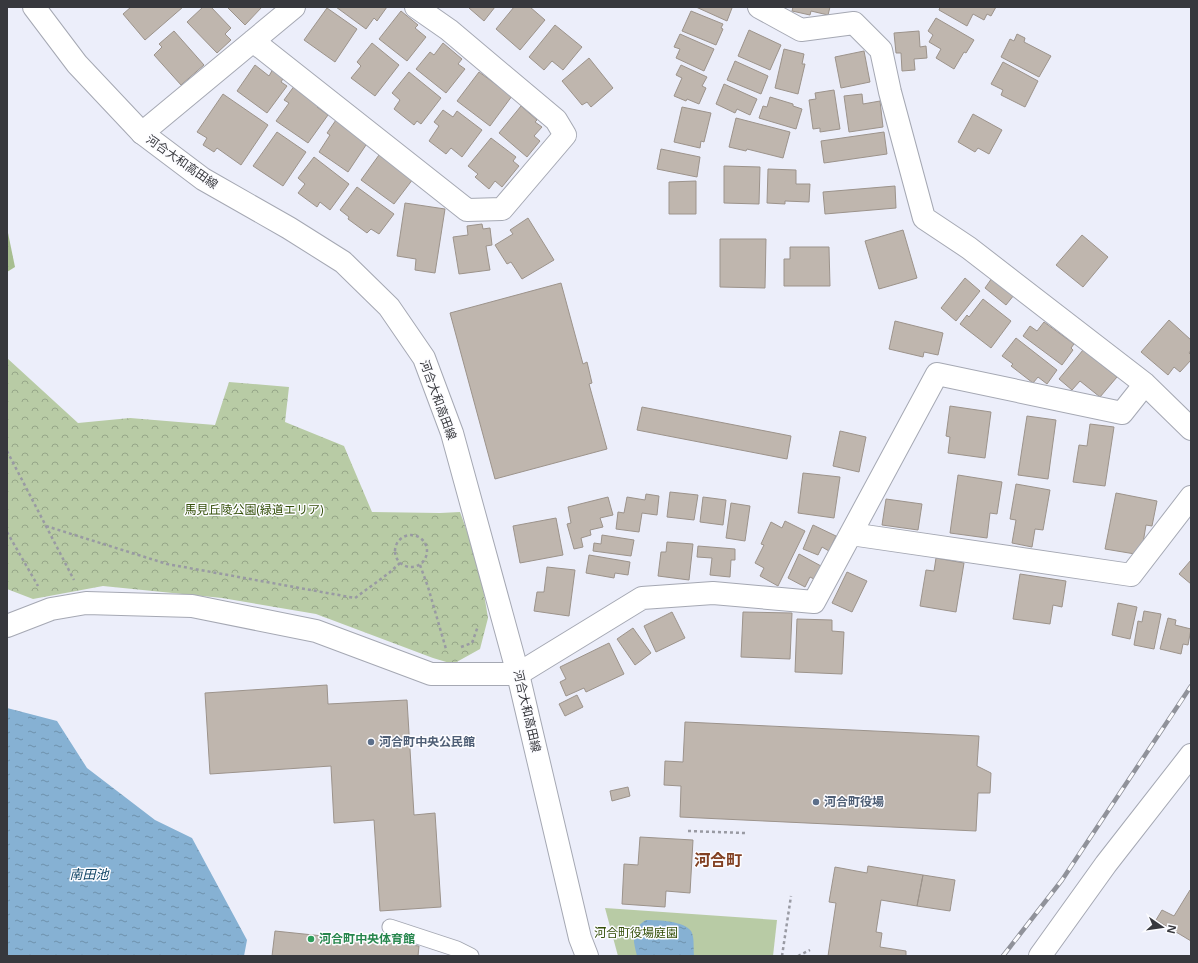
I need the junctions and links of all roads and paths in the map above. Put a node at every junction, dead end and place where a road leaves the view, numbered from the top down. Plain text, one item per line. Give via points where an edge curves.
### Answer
1 (34, 7) edge
2 (294, 7) edge
3 (416, 7) edge
4 (759, 7) edge
5 (855, 15) edge
6 (253, 41) junction
7 (142, 134) junction
8 (1145, 384) junction
9 (1191, 429) edge
10 (7, 451) edge
11 (1191, 497) edge
12 (46, 526) junction
13 (7, 532) edge
14 (851, 534) junction
15 (400, 563) junction
16 (420, 564) junction
17 (86, 603) junction
18 (51, 609) junction
19 (480, 619) dead end
20 (7, 626) edge
21 (459, 647) dead end
22 (446, 652) dead end
23 (518, 674) junction
24 (1191, 755) edge
25 (688, 831) dead end
26 (745, 833) dead end
27 (791, 896) dead end
28 (390, 927) dead end
29 (810, 950) dead end
30 (471, 956) edge
31 (586, 956) edge
32 (782, 956) edge
33 (798, 956) edge
34 (1040, 956) edge

1 - 7 street, 河合大和高田線 via 77,64
2 - 6 street
3 - 6 street via 449,30 556,120 565,135 502,209 467,210
4 - 5 street via 801,30
5 - 8 street via 881,50 924,218 969,248
6 - 7 street
7 - 23 street, 河合大和高田線 via 203,179 343,262 389,307 424,358 452,433
8 - 9 street
8 - 14 street via 1122,413 937,374
10 - 12 path
11 - 14 street via 1131,575
12 - 15 path via 167,564 355,598
12 - 17 path
13 - 18 path
14 - 23 street via 814,602 713,593 642,598
15 - 16 path via 407,567
15 - 16 path via 395,554 397,542 407,535 414,535 420,537 426,548 424,560
16 - 22 path
17 - 18 street
17 - 23 street via 192,606 316,631 431,674
18 - 20 street
19 - 21 path via 472,643
23 - 31 street, 河合大和高田線
24 - 34 street via 1106,864
25 - 26 path
27 - 32 path
28 - 30 lane
29 - 33 path

